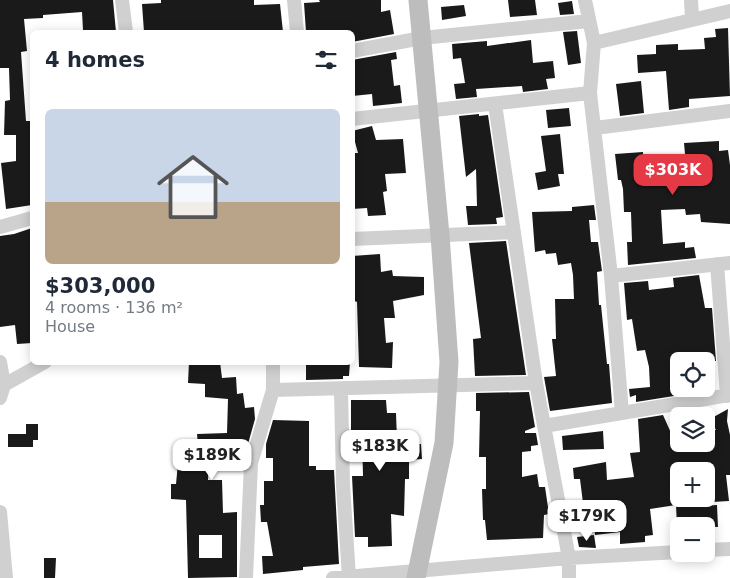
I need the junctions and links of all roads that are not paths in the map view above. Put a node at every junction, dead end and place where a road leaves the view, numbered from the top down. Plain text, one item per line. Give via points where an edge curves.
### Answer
1 (122, 0) edge
2 (294, 0) edge
3 (418, 0) edge
4 (585, 0) edge
5 (691, 0) edge
6 (730, 11) edge
7 (692, 18) junction
8 (589, 22) junction
9 (126, 30) edge
10 (297, 30) edge
11 (422, 38) junction
12 (594, 43) junction
13 (355, 50) edge
14 (590, 94) junction
15 (495, 104) junction
16 (429, 110) junction
17 (730, 112) edge
18 (355, 119) edge
19 (595, 128) junction
20 (30, 219) edge
21 (0, 227) edge
22 (514, 232) junction
23 (440, 235) junction
24 (355, 239) edge
25 (723, 264) edge
26 (611, 276) junction
27 (0, 362) edge
28 (41, 365) edge
29 (273, 365) edge
30 (536, 383) junction
31 (448, 385) junction
32 (273, 390) junction
33 (341, 390) junction
34 (2, 392) edge
35 (729, 395) edge
36 (622, 413) junction
37 (544, 426) junction
38 (0, 512) edge
39 (730, 549) edge
40 (715, 550) edge
41 (670, 552) edge
42 (570, 558) junction
43 (417, 574) edge
44 (349, 577) junction
45 (6, 578) edge
46 (246, 578) edge
47 (333, 578) edge
48 (570, 578) edge

1 - 9 street
2 - 10 street
3 - 11 street
4 - 8 street
5 - 7 street
6 - 7 street
7 - 12 street
8 - 11 street
8 - 12 street
11 - 13 street
11 - 16 street
12 - 14 street
14 - 15 street
14 - 19 street
15 - 16 street
15 - 22 street
16 - 18 street
16 - 23 street
17 - 19 street
19 - 26 street
20 - 21 street
22 - 23 street
22 - 30 street
23 - 24 street
23 - 31 street
25 - 26 street
25 - 35 street
26 - 36 street
27 - 34 street
28 - 34 street
29 - 32 street
30 - 31 street
30 - 37 street
31 - 33 street
31 - 43 street via 444,443
32 - 33 street
32 - 46 street via 251,463
33 - 44 street
35 - 36 street
36 - 37 street
37 - 42 street
38 - 45 street
39 - 40 street
41 - 42 street
42 - 43 street
42 - 48 street
43 - 44 street
44 - 47 street

